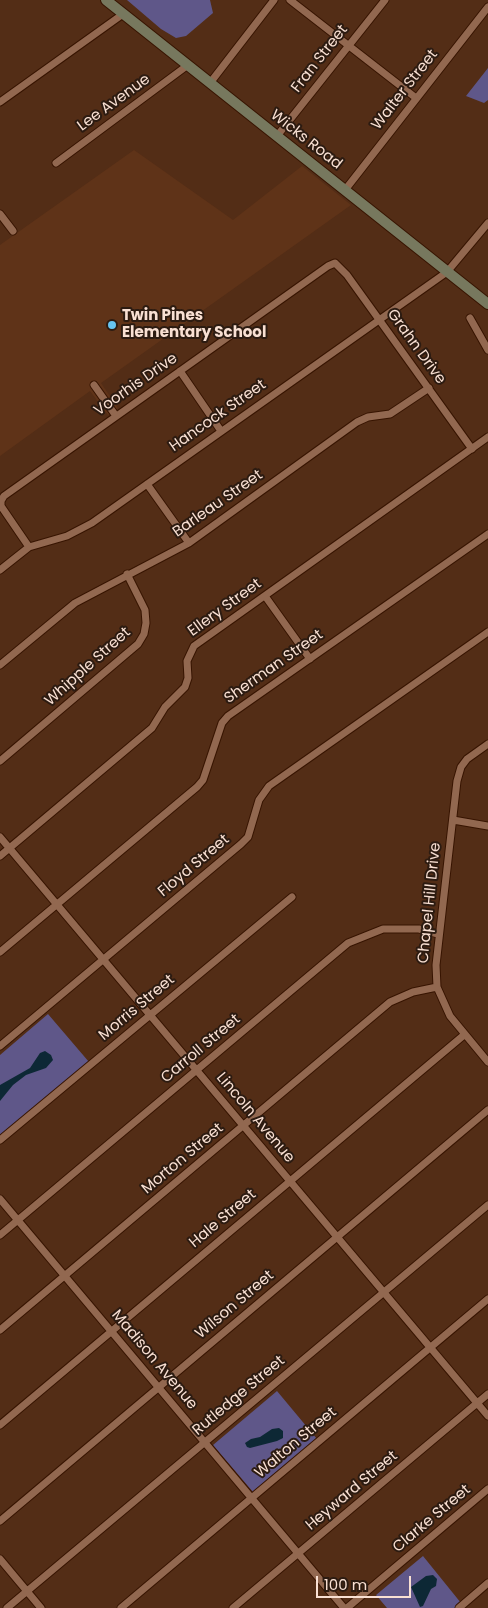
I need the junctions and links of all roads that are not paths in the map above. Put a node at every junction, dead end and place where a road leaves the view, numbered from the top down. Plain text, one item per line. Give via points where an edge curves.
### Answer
1 (106, 0) edge
2 (274, 0) edge
3 (290, 0) edge
4 (385, 0) edge
5 (488, 7) edge
6 (123, 14) junction
7 (348, 46) junction
8 (188, 65) junction
9 (210, 82) junction
10 (416, 98) junction
11 (0, 102) edge
12 (277, 136) junction
13 (56, 163) dead end
14 (345, 190) junction
15 (0, 214) edge
16 (488, 223) edge
17 (13, 232) dead end
18 (335, 263) joint
19 (447, 272) junction
20 (488, 304) edge
21 (470, 318) dead end
22 (379, 319) junction
23 (488, 350) edge
24 (180, 371) junction
25 (94, 385) dead end
26 (429, 388) junction
27 (116, 416) junction
28 (221, 431) junction
29 (488, 438) edge
30 (472, 449) junction
31 (147, 484) junction
32 (488, 534) edge
33 (189, 543) junction
34 (29, 547) junction
35 (0, 570) edge
36 (128, 574) junction
37 (265, 596) junction
38 (488, 632) edge
39 (310, 659) junction
40 (0, 665) edge
41 (488, 744) edge
42 (0, 761) edge
43 (453, 820) junction
44 (488, 826) edge
45 (0, 837) edge
46 (9, 848) junction
47 (0, 856) edge
48 (292, 897) dead end
49 (56, 905) junction
50 (438, 934) junction
51 (0, 952) edge
52 (103, 960) junction
53 (437, 987) junction
54 (150, 1015) junction
55 (464, 1035) junction
56 (0, 1046) edge
57 (488, 1062) edge
58 (197, 1070) junction
59 (488, 1110) edge
60 (244, 1126) junction
61 (0, 1140) edge
62 (290, 1181) junction
63 (0, 1199) edge
64 (488, 1205) edge
65 (18, 1220) junction
66 (0, 1235) edge
67 (337, 1237) junction
68 (65, 1275) junction
69 (384, 1292) junction
70 (488, 1299) edge
71 (0, 1330) edge
72 (112, 1330) junction
73 (430, 1348) junction
74 (159, 1386) junction
75 (488, 1394) edge
76 (478, 1404) junction
77 (488, 1416) edge
78 (0, 1425) edge
79 (205, 1442) junction
80 (488, 1489) edge
81 (252, 1498) junction
82 (0, 1521) edge
83 (299, 1553) junction
84 (0, 1560) edge
85 (488, 1583) edge
86 (27, 1592) junction
87 (7, 1608) edge
88 (41, 1608) edge
89 (121, 1608) edge
90 (234, 1608) edge
91 (346, 1608) edge
92 (459, 1608) edge

1 - 6 main road, Wicks Road
2 - 9 street
3 - 7 street
4 - 7 street, Fran Street
5 - 10 street, Walter Street
6 - 8 main road, Wicks Road
6 - 11 street
7 - 10 street
7 - 12 street, Fran Street
8 - 9 main road, Wicks Road
8 - 13 street, Lee Avenue
9 - 12 main road, Wicks Road
10 - 14 street, Walter Street
12 - 14 main road, Wicks Road
14 - 19 main road, Wicks Road
15 - 17 street
16 - 19 street, Hancock Street
18 - 22 street, Grahn Drive
18 - 24 street, Voorhis Drive
19 - 20 main road, Wicks Road
19 - 22 street, Hancock Street
21 - 23 street
22 - 26 street, Grahn Drive
22 - 28 street, Hancock Street
24 - 27 street, Voorhis Drive
24 - 28 street
25 - 27 street
26 - 30 street, Grahn Drive
26 - 33 street, Barleau Street via 390,414 357,422
27 - 34 street, Voorhis Drive via 0,501
28 - 31 street, Hancock Street
29 - 30 street, Ellery Street
30 - 37 street, Ellery Street
31 - 33 street
31 - 34 street, Hancock Street via 79,531
32 - 39 street, Sherman Street
33 - 36 street, Barleau Street
34 - 35 street, Hancock Street
36 - 40 street, Barleau Street via 76,603
36 - 42 street, Whipple Street via 145,610 145,628 138,644
37 - 39 street
37 - 46 street, Ellery Street via 194,646 187,662 185,687 165,707 152,728
38 - 52 street, Floyd Street via 269,786 259,800 248,837
39 - 49 street, Sherman Street via 222,722 203,780 197,787
41 - 43 street, Chapel Hill Drive via 461,767
43 - 44 street
43 - 50 street, Chapel Hill Drive
45 - 46 street, Lincoln Avenue
46 - 47 street, Ellery Street
46 - 49 street, Lincoln Avenue
48 - 54 street, Morris Street
49 - 51 street, Sherman Street
49 - 52 street, Lincoln Avenue
50 - 53 street, Chapel Hill Drive
50 - 58 street, Carroll Street via 419,929 383,928 348,943
52 - 54 street, Lincoln Avenue
52 - 56 street, Floyd Street
53 - 55 street, Chapel Hill Drive via 450,1016
53 - 60 street, Morton Street via 413,992 390,1002
54 - 58 street, Lincoln Avenue
54 - 61 street, Morris Street
55 - 57 street, Chapel Hill Drive
55 - 62 street, Hale Street
58 - 60 street, Lincoln Avenue
58 - 65 street, Carroll Street
59 - 67 street, Wilson Street
60 - 62 street, Lincoln Avenue
60 - 68 street, Morton Street
62 - 67 street, Lincoln Avenue
62 - 72 street, Hale Street
63 - 65 street, Madison Avenue
64 - 69 street, Rutledge Street
65 - 66 street, Carroll Street
65 - 68 street, Madison Avenue
67 - 69 street, Lincoln Avenue
67 - 74 street, Wilson Street
68 - 71 street, Morton Street
68 - 72 street, Madison Avenue
69 - 73 street, Lincoln Avenue
69 - 79 street, Rutledge Street
70 - 73 street, Walton Street
72 - 74 street, Madison Avenue
72 - 78 street, Hale Street
73 - 76 street, Lincoln Avenue
73 - 81 street, Walton Street
74 - 79 street, Madison Avenue
74 - 82 street, Wilson Street
75 - 76 street, Heyward Street
76 - 77 street, Lincoln Avenue
76 - 83 street, Heyward Street
79 - 81 street, Madison Avenue
79 - 86 street, Rutledge Street
80 - 91 street, Clarke Street
81 - 83 street, Madison Avenue
81 - 89 street, Walton Street
83 - 90 street, Heyward Street
83 - 91 street, Madison Avenue
84 - 86 street
85 - 92 street
86 - 87 street, Rutledge Street
86 - 88 street

